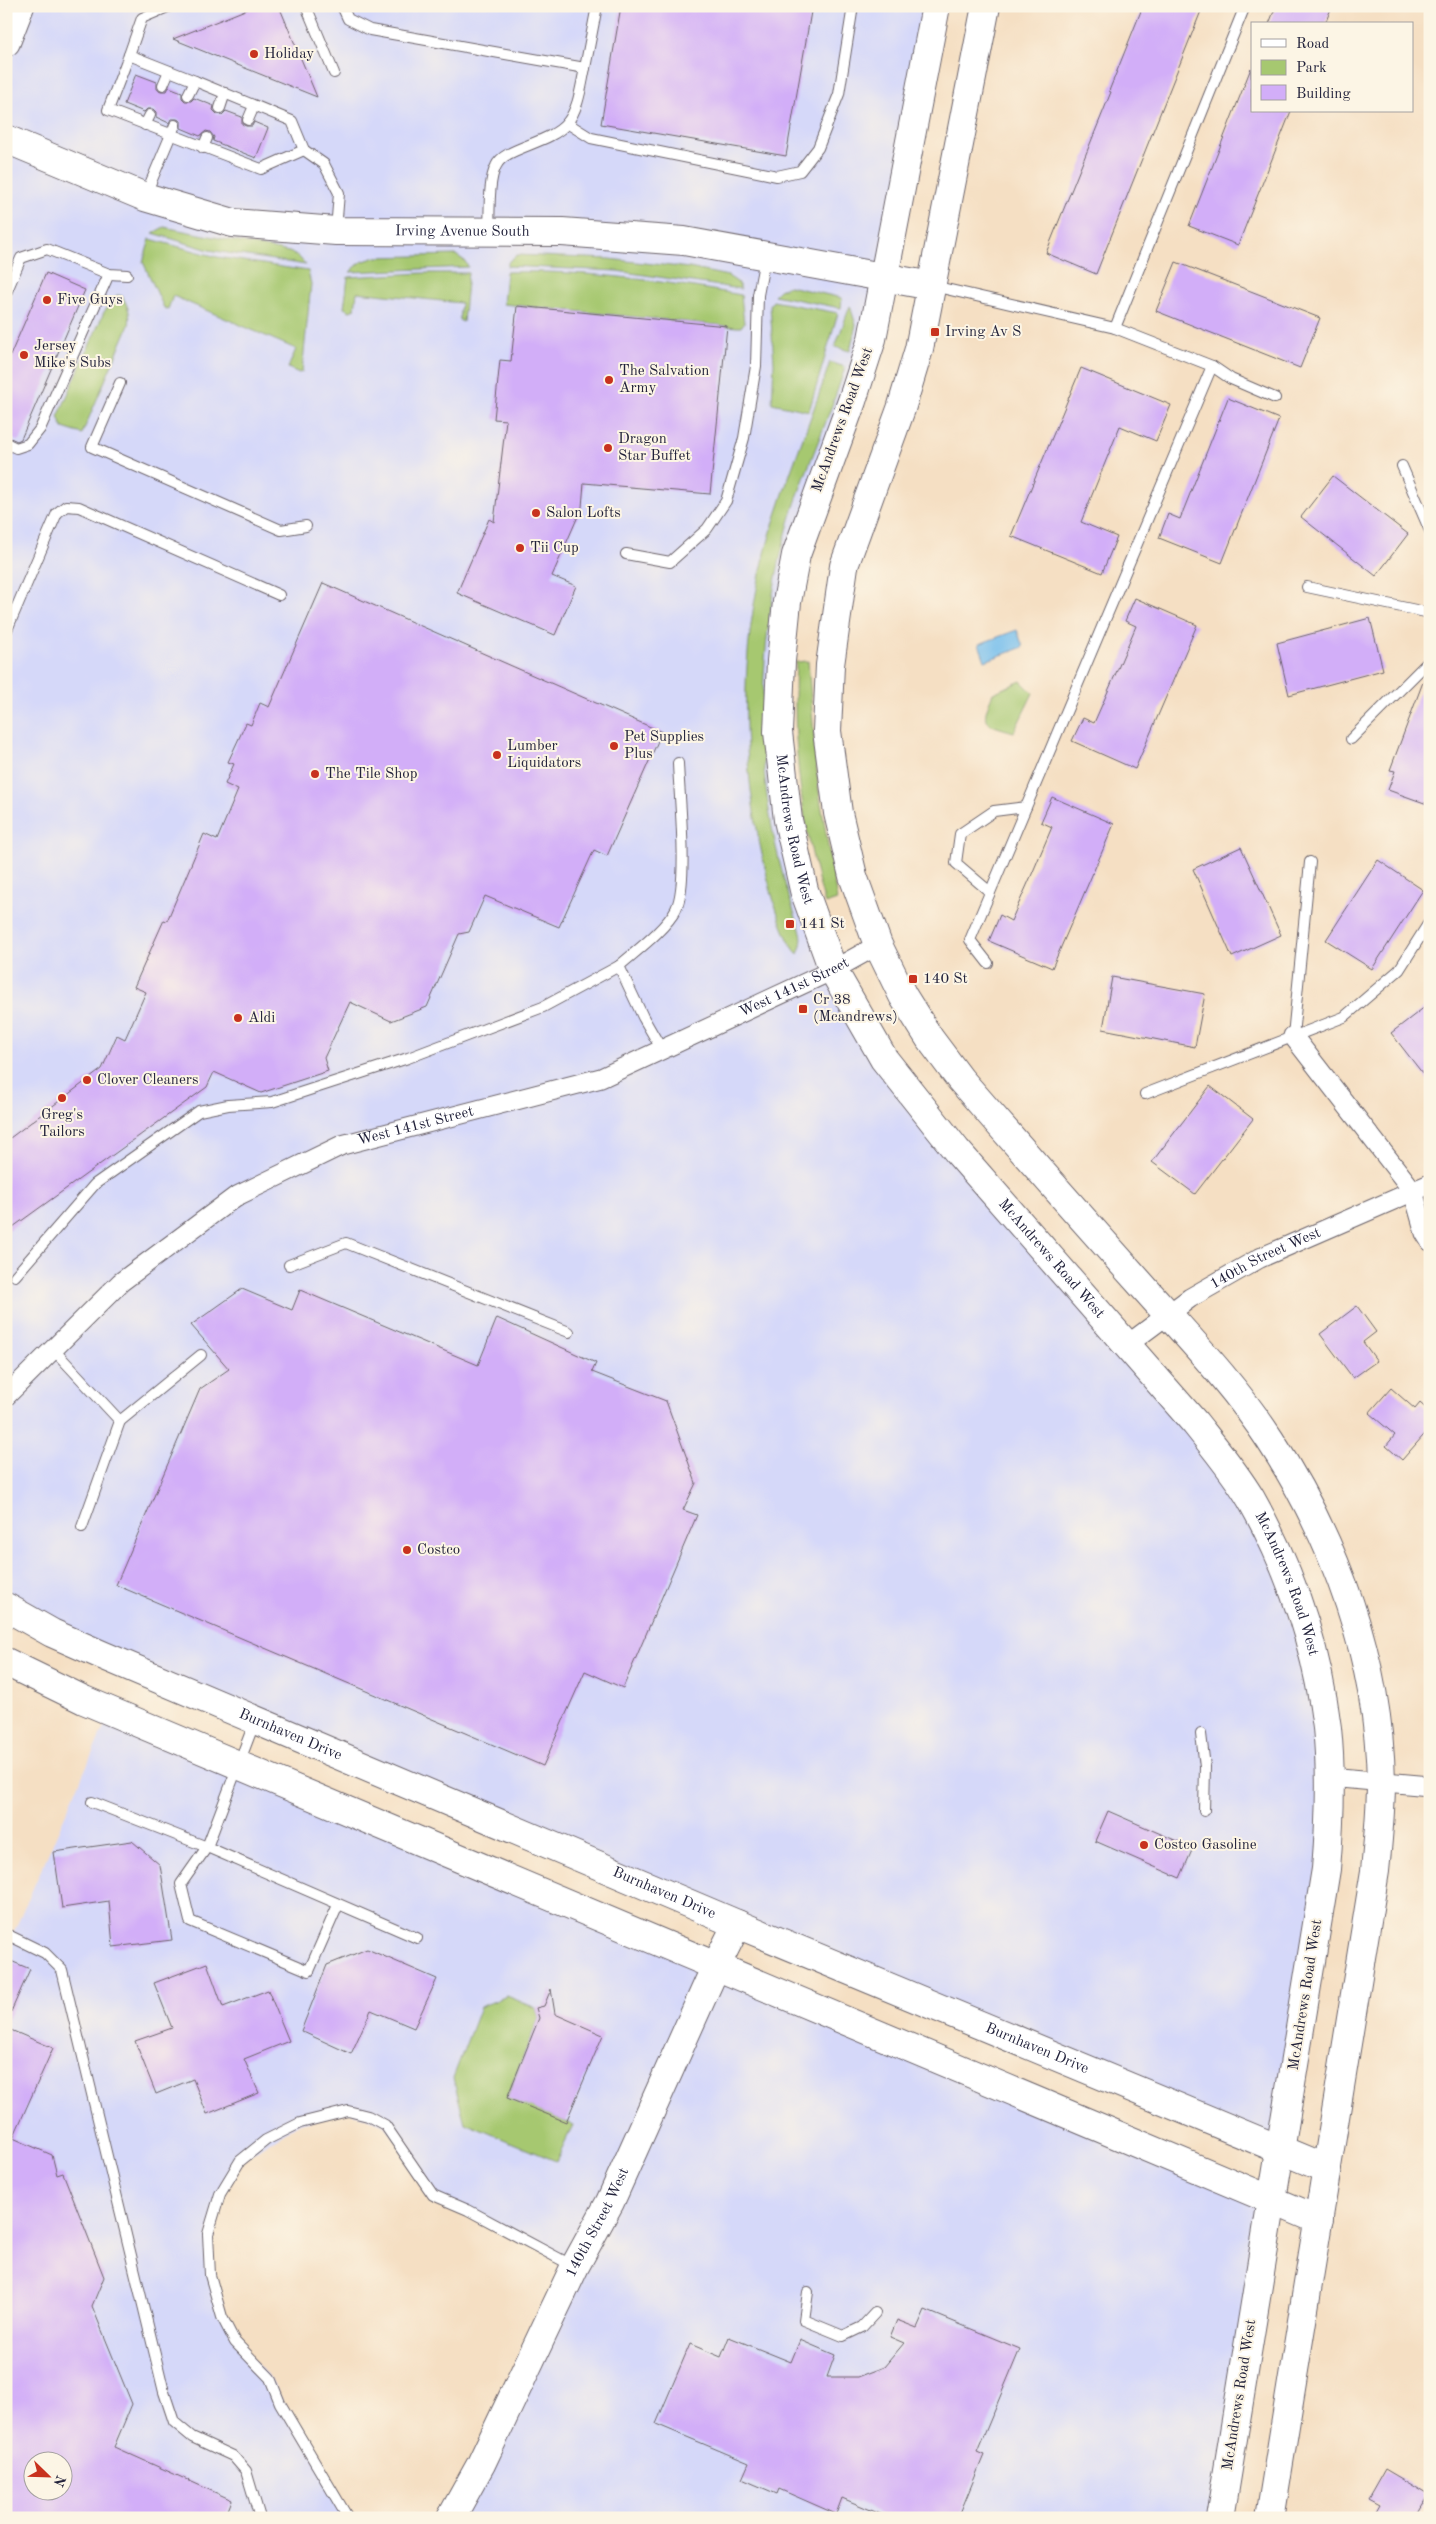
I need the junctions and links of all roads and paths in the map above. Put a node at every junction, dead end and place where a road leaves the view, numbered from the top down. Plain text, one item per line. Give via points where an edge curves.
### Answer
1 (20, 6) edge
2 (170, 6) edge
3 (306, 6) edge
4 (342, 6) edge
5 (598, 6) edge
6 (853, 6) edge
7 (936, 6) edge
8 (986, 6) edge
9 (1244, 6) edge
10 (6, 42) edge
11 (129, 55) junction
12 (586, 68) junction
13 (170, 71) junction
14 (334, 73) dead end
15 (195, 81) junction
16 (164, 85) dead end
17 (225, 93) junction
18 (188, 95) dead end
19 (254, 106) junction
20 (220, 108) dead end
21 (150, 115) dead end
22 (248, 120) dead end
23 (567, 123) junction
24 (176, 125) dead end
25 (145, 126) junction
26 (170, 136) junction
27 (6, 139) edge
28 (304, 150) junction
29 (145, 197) junction
30 (336, 231) junction
31 (489, 232) junction
32 (765, 257) junction
33 (109, 274) junction
34 (127, 275) dead end
35 (883, 279) junction
36 (932, 286) junction
37 (6, 293) edge
38 (1115, 328) junction
39 (1212, 366) junction
40 (120, 383) dead end
41 (1275, 398) dead end
42 (6, 443) edge
43 (1402, 466) dead end
44 (306, 526) dead end
45 (1430, 531) edge
46 (626, 554) dead end
47 (1307, 587) dead end
48 (279, 595) dead end
49 (1430, 612) edge
50 (6, 632) edge
51 (1430, 660) edge
52 (1351, 739) dead end
53 (678, 762) dead end
54 (1026, 808) junction
55 (1310, 862) dead end
56 (990, 892) junction
57 (1430, 921) edge
58 (878, 945) junction
59 (988, 963) dead end
60 (619, 966) junction
61 (833, 970) junction
62 (1293, 1036) junction
63 (662, 1050) junction
64 (1145, 1094) dead end
65 (1421, 1187) edge
66 (1430, 1241) edge
67 (289, 1265) dead end
68 (15, 1276) dead end
69 (1167, 1314) junction
70 (569, 1332) dead end
71 (1127, 1345) junction
72 (53, 1349) junction
73 (201, 1355) dead end
74 (6, 1396) edge
75 (120, 1421) junction
76 (82, 1527) dead end
77 (6, 1607) edge
78 (6, 1662) edge
79 (256, 1720) junction
80 (1201, 1734) dead end
81 (238, 1764) junction
82 (1329, 1777) junction
83 (1381, 1782) junction
84 (1430, 1786) edge
85 (92, 1802) dead end
86 (1204, 1811) dead end
87 (207, 1847) junction
88 (338, 1905) junction
89 (737, 1924) junction
90 (6, 1934) edge
91 (417, 1938) dead end
92 (716, 1966) junction
93 (1280, 2150) junction
94 (1327, 2169) junction
95 (1272, 2202) junction
96 (1320, 2220) junction
97 (574, 2266) junction
98 (808, 2292) dead end
99 (875, 2313) dead end
100 (260, 2518) edge
101 (348, 2518) edge
102 (451, 2518) edge
103 (1220, 2518) edge
104 (1270, 2518) edge

1 - 10 main road
2 - 11 lane via 142,18
3 - 14 lane
4 - 12 lane via 348,18 370,30
5 - 12 lane
6 - 23 lane via 839,94 818,148 800,171 777,176 591,138
7 - 35 main road, McAndrews Road West
8 - 36 main road
9 - 38 lane
11 - 13 lane
11 - 25 lane via 108,110
12 - 23 lane via 577,103
13 - 15 lane
13 - 16 lane
15 - 17 lane
15 - 18 lane
17 - 19 lane
17 - 20 lane
19 - 22 lane
19 - 28 lane via 292,121
21 - 25 lane
23 - 31 lane via 546,139 511,151 496,165
24 - 26 lane
25 - 26 lane
26 - 28 lane via 205,143 261,169
26 - 29 lane
27 - 29 main road, Irving Avenue South
28 - 30 lane via 324,164 339,193
29 - 30 main road, Irving Avenue South via 233,223
30 - 31 main road, Irving Avenue South
31 - 32 main road, Irving Avenue South via 562,232 684,241
32 - 35 main road, Irving Avenue South
32 - 46 lane via 758,295 756,366 744,438 726,501 707,529 670,562
33 - 34 lane
33 - 37 lane via 47,249 21,258
33 - 42 lane via 40,429 28,444 16,448
35 - 36 main road, Irving Avenue South
35 - 61 main road, McAndrews Road West via 872,339 796,555 781,661 778,732 788,820 804,890
36 - 38 lane
36 - 58 main road via 919,349 844,566 830,665 827,731 838,813 853,876
38 - 39 lane
39 - 41 lane via 1231,379
39 - 54 lane
40 - 44 lane via 92,447 281,530
43 - 45 lane
47 - 49 lane
48 - 50 lane via 79,507 66,506 57,512
51 - 52 lane
53 - 60 lane via 683,886 676,909 656,933
54 - 56 lane
54 - 56 lane via 994,812 960,834 956,863
55 - 62 lane
56 - 59 lane via 970,940
57 - 62 lane via 1398,970 1344,1017
58 - 61 street, West 141st Street
58 - 69 main road via 903,996 960,1079
60 - 63 lane
60 - 68 lane via 543,1007 408,1058 272,1102 199,1111 95,1184
61 - 63 street, West 141st Street
61 - 71 main road, McAndrews Road West via 884,1060 914,1100
62 - 64 lane
62 - 65 street
63 - 72 street, West 141st Street via 601,1078 342,1145 244,1192 122,1282
65 - 66 street via 1425,1233
65 - 69 street, 140th Street West via 1260,1258
67 - 70 lane via 346,1243
69 - 71 street, 140th Street West
69 - 83 main road via 1240,1399 1269,1439 1294,1478 1318,1526 1345,1586 1359,1631 1378,1734
71 - 82 main road, McAndrews Road West via 1224,1460 1251,1499 1273,1544 1310,1640 1327,1729
72 - 74 street, West 141st Street
72 - 75 lane
73 - 75 lane
75 - 76 lane
77 - 79 main road, Burnhaven Drive via 52,1633
78 - 81 main road via 34,1678
79 - 81 lane
79 - 89 main road, Burnhaven Drive
80 - 86 lane via 1205,1767
81 - 87 lane
81 - 92 main road
82 - 83 street
82 - 93 main road, McAndrews Road West via 1326,1869
83 - 84 street
83 - 94 main road via 1376,1871
85 - 87 lane
87 - 88 lane
87 - 88 lane via 181,1884 190,1921 309,1971
88 - 91 lane
89 - 92 main road, 140th Street West
89 - 93 main road, Burnhaven Drive
90 - 100 lane via 45,1953 62,1970 174,2422 192,2437 233,2456 246,2471
92 - 95 main road
92 - 97 main road, 140th Street West via 610,2202
93 - 94 main road, Burnhaven Drive
93 - 95 main road, McAndrews Road West
94 - 96 main road
95 - 96 main road
95 - 103 main road, McAndrews Road West
96 - 104 main road
97 - 101 lane via 433,2195 385,2124 368,2116 348,2111 300,2123 266,2140 240,2161 220,2194 208,2234 210,2275 222,2317 234,2342 270,2378 280,2404
97 - 102 main road, 140th Street West via 481,2464
98 - 99 lane via 804,2320 843,2336 862,2327

